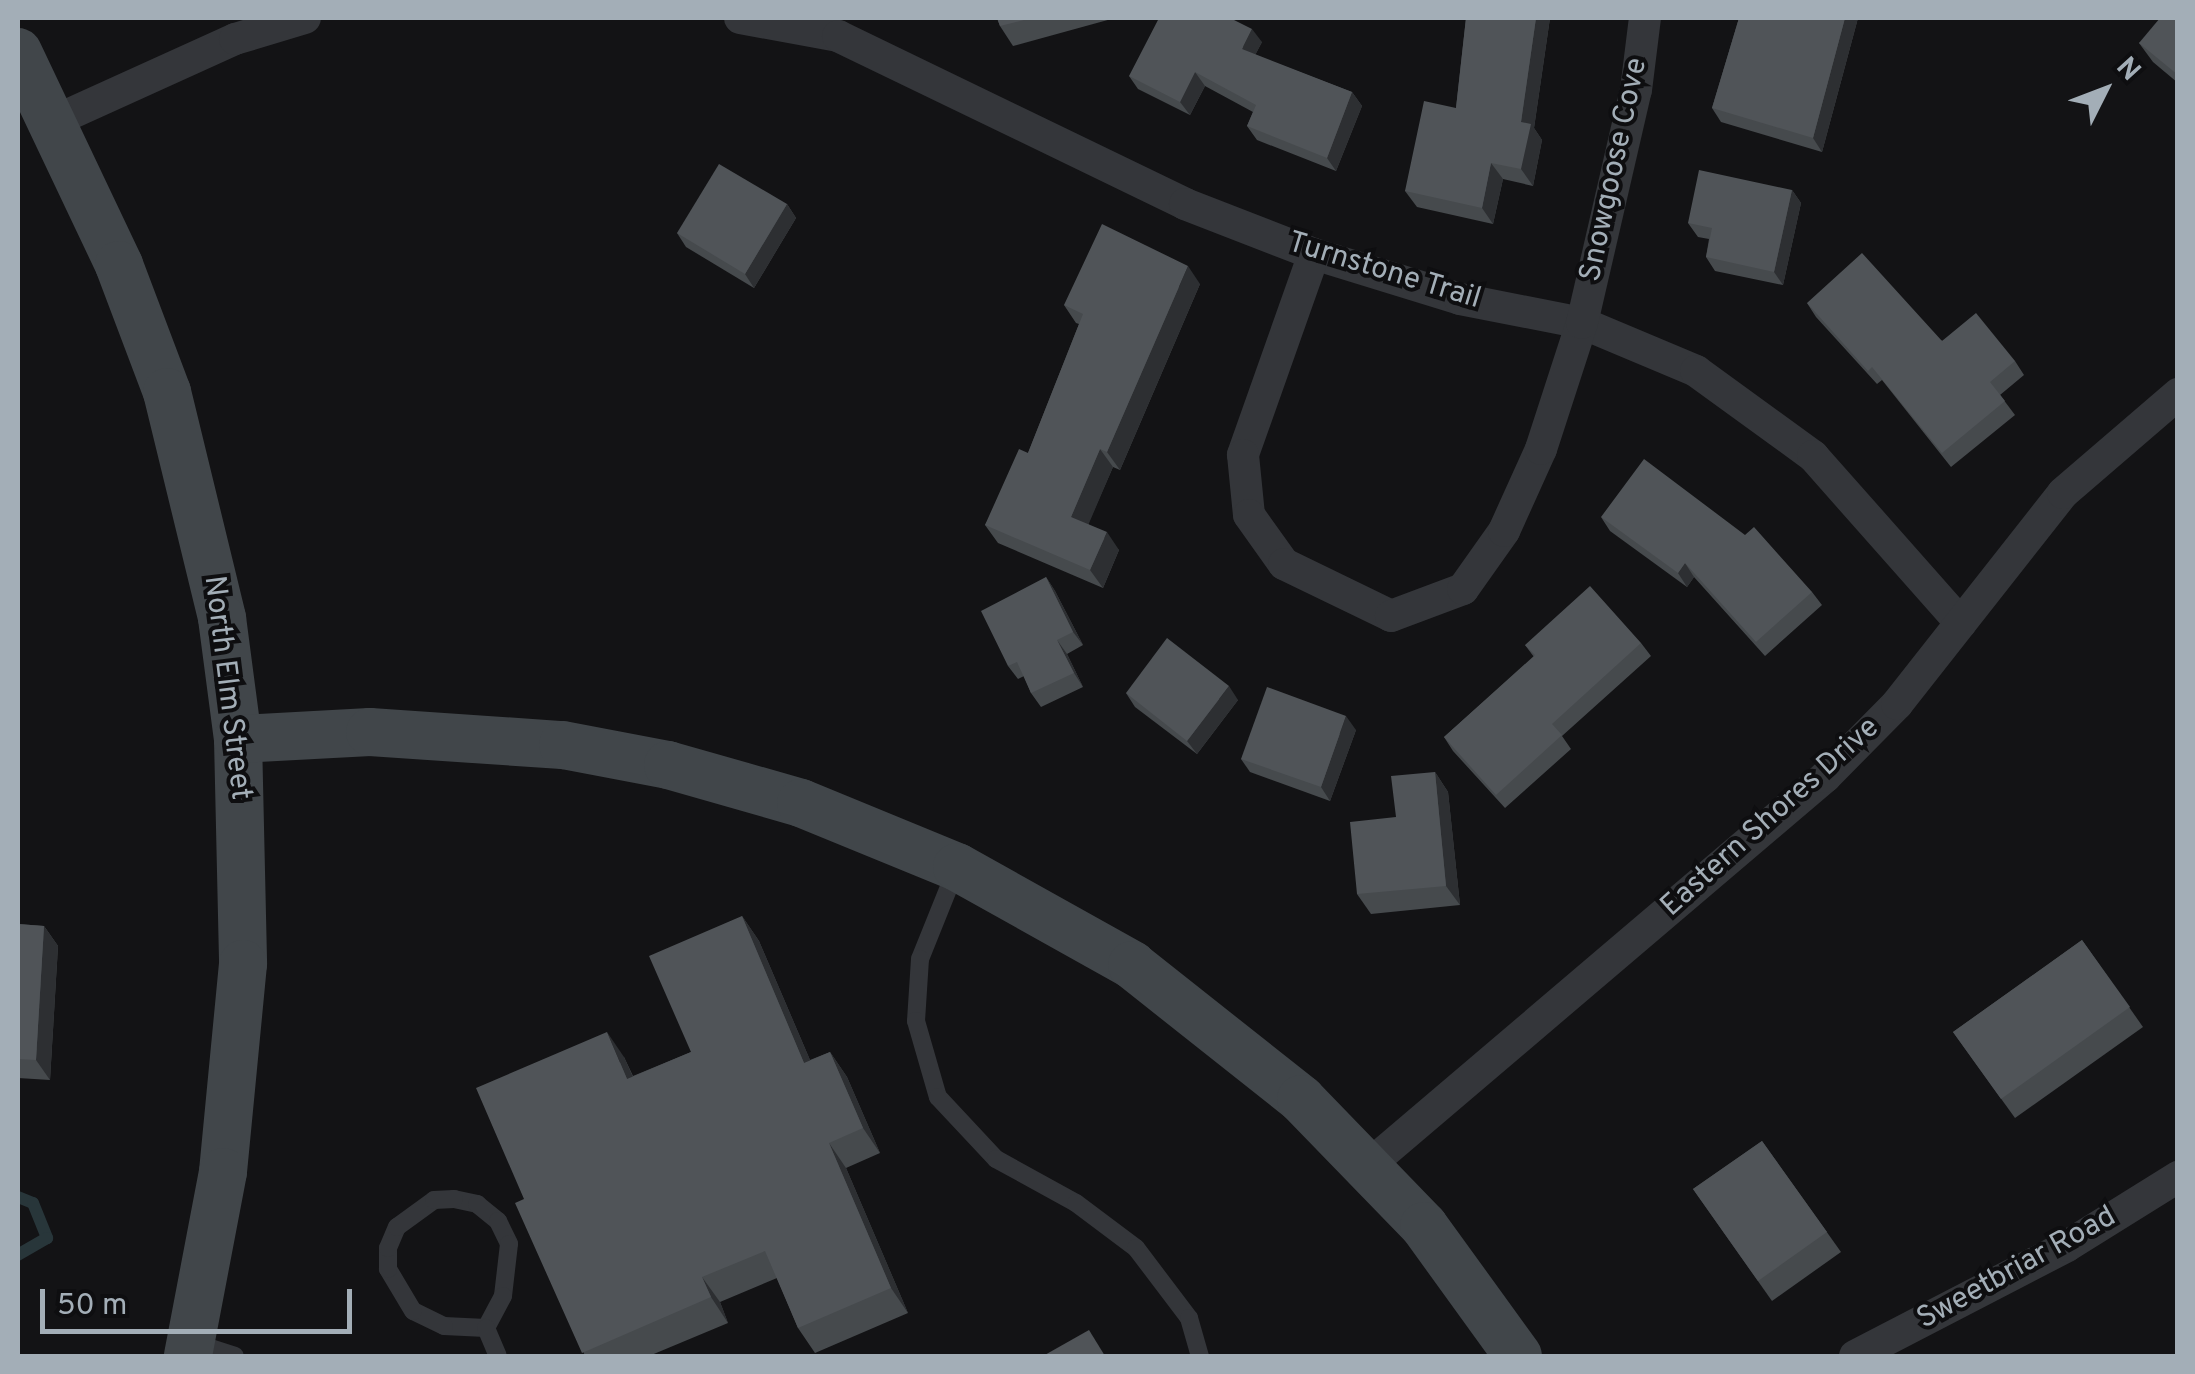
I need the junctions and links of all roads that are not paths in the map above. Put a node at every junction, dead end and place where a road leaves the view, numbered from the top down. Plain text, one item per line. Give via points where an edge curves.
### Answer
1 (305, 18) edge
2 (740, 18) edge
3 (1645, 18) edge
4 (840, 27) edge
5 (18, 52) edge
6 (52, 122) junction
7 (1314, 254) junction
8 (1582, 322) junction
9 (2178, 394) edge
10 (1961, 623) junction
11 (238, 740) junction
12 (958, 867) junction
13 (1370, 1166) junction
14 (2178, 1178) edge
15 (486, 1328) junction
16 (205, 1352) edge
17 (498, 1356) edge
18 (1200, 1356) edge
19 (1518, 1356) edge
20 (1855, 1356) edge

1 - 6 street via 234,39
2 - 4 street, Turnstone Trail
3 - 8 street, Snowgoose Cove via 1636,90
4 - 7 street, Turnstone Trail via 1185,204
5 - 6 street, North Elm Street
6 - 11 street, North Elm Street via 119,265 167,392 200,508
7 - 8 street, Turnstone Trail via 1460,298
7 - 8 street, Snowgoose Cove via 1244,455 1249,516 1284,564 1391,616 1463,590 1504,531 1541,449
8 - 10 street, Turnstone Trail via 1696,370 1813,456
9 - 10 street, Eastern Shores Drive via 2064,493
10 - 13 street, Eastern Shores Drive via 1897,704 1825,777
11 - 12 street via 370,732 563,744 801,803
11 - 16 street, North Elm Street via 245,874 236,1071
12 - 13 street via 1147,976 1221,1030
12 - 18 lane via 920,959 916,1021 938,1097 996,1159 1076,1203 1136,1248 1189,1318
13 - 19 street via 1470,1282
14 - 20 street, Sweetbriar Road via 2067,1246
15 - 15 lane via 444,1326 413,1311 397,1292 388,1248 397,1227 434,1200 477,1204 498,1221 509,1244 504,1296
15 - 17 lane

